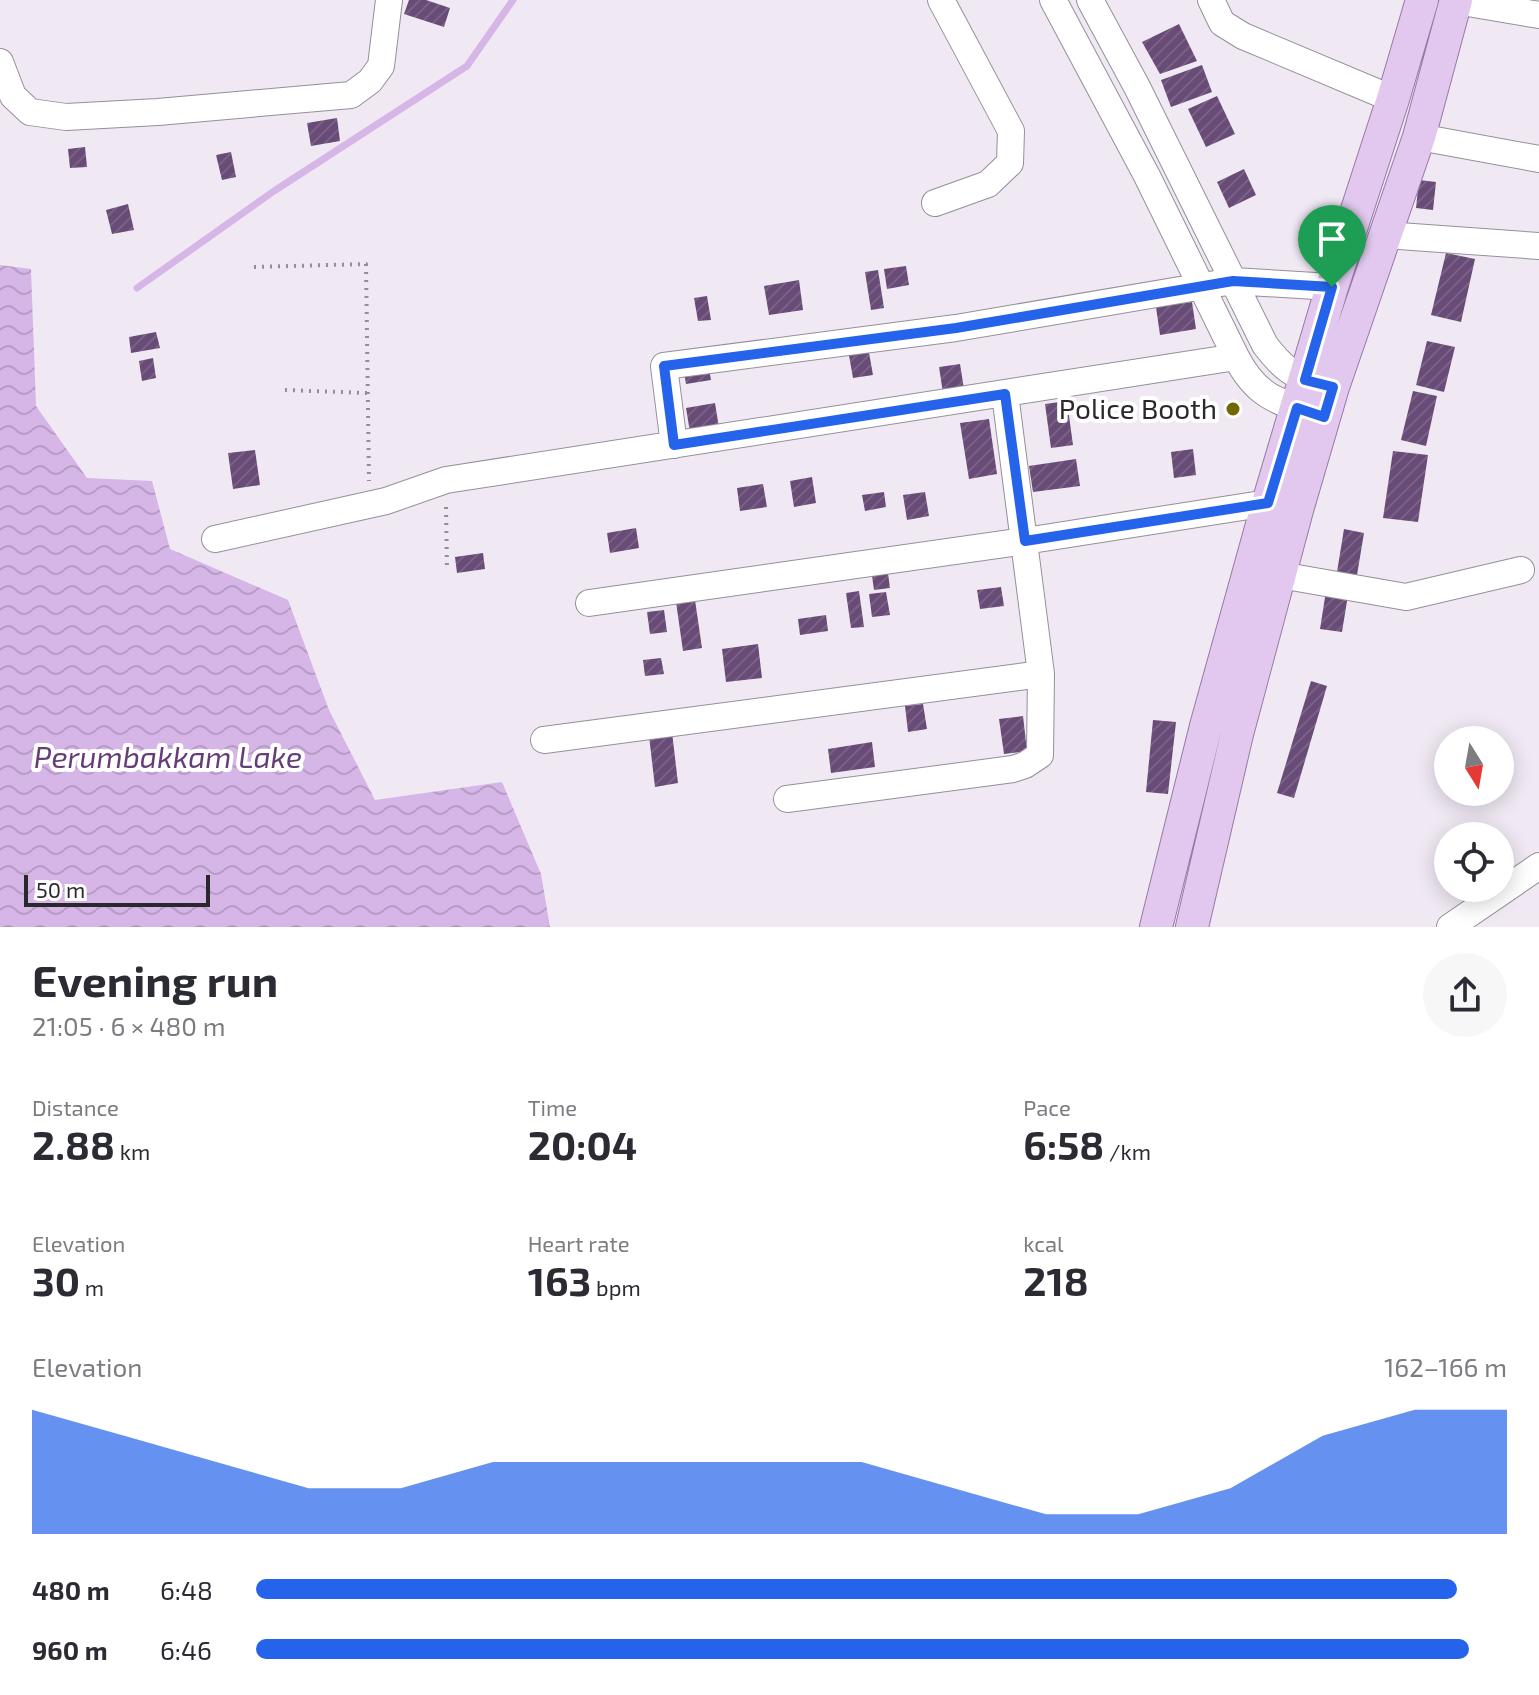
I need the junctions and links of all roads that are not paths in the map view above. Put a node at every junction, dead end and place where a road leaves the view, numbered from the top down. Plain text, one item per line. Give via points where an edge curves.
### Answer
1 (389, 0) edge
2 (941, 0) edge
3 (1053, 0) edge
4 (1090, 0) edge
5 (1211, 0) edge
6 (1422, 0) edge
7 (1456, 1) edge
8 (1539, 15) edge
9 (0, 66) edge
10 (1393, 99) junction
11 (1419, 137) junction
12 (1539, 159) edge
13 (935, 203) dead end
14 (1385, 235) junction
15 (1539, 246) edge
16 (1233, 281) junction
17 (1202, 287) junction
18 (1332, 287) junction
19 (1236, 357) junction
20 (1005, 394) junction
21 (1315, 398) junction
22 (674, 445) junction
23 (1268, 503) junction
24 (215, 539) dead end
25 (1025, 541) junction
26 (1521, 570) dead end
27 (1280, 575) junction
28 (589, 603) dead end
29 (1041, 674) junction
30 (544, 740) dead end
31 (787, 799) dead end
32 (1539, 866) edge
33 (1156, 927) edge
34 (1192, 927) edge
35 (1450, 927) edge

1 - 9 street via 381,66 351,95 66,117 30,112 13,96
2 - 13 street via 1011,131 1010,163 988,184
3 - 17 street
4 - 16 street
5 - 10 street via 1222,23 1243,36
6 - 10 main road
7 - 8 street
7 - 11 main road
10 - 18 main road
11 - 12 street
11 - 14 main road
14 - 15 street
14 - 21 main road
16 - 17 street
16 - 18 street
16 - 21 street via 1265,345
17 - 19 street
17 - 22 street via 956,328 664,366
18 - 21 main road
19 - 20 street
19 - 21 street via 1252,384 1269,396
20 - 22 street
20 - 25 street
21 - 23 main road
21 - 27 main road
22 - 24 street via 446,480 386,501
23 - 25 street
23 - 33 main road
25 - 28 street
25 - 29 street
26 - 27 street via 1406,597
27 - 34 main road
29 - 30 street
29 - 31 street via 1040,755 1025,765
32 - 35 street

